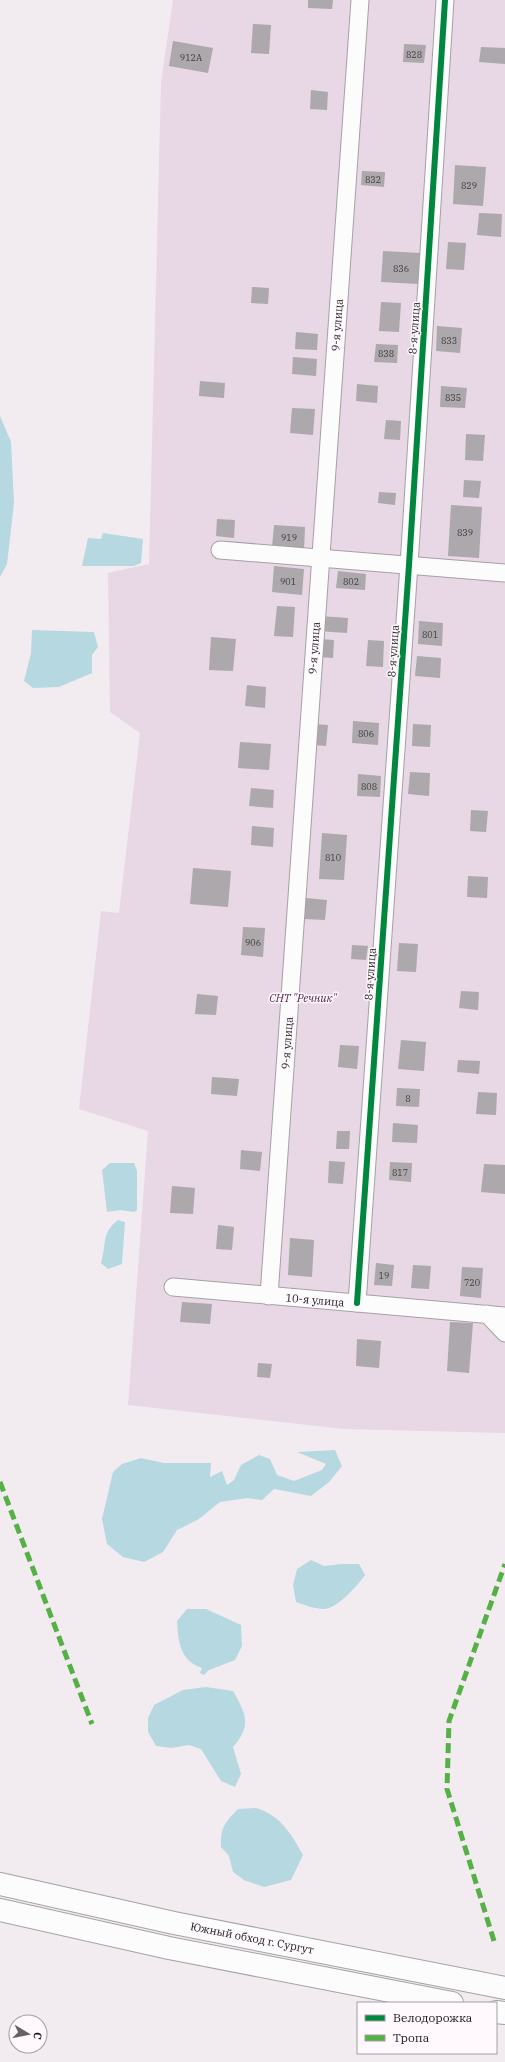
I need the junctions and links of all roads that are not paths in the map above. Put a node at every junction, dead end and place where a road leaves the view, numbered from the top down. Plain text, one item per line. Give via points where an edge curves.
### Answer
1 (360, 0) edge
2 (445, 0) edge
3 (220, 550) dead end
4 (320, 558) junction
5 (409, 565) junction
6 (505, 573) edge
7 (173, 1287) dead end
8 (269, 1296) junction
9 (357, 1303) junction
10 (487, 1314) junction
11 (505, 1316) edge
12 (505, 1333) edge
13 (0, 1884) edge
14 (0, 1910) edge
15 (505, 1988) edge
16 (447, 2002) edge

1 - 4 street, 9-я улица
2 - 5 street, 8-я улица
3 - 4 street
4 - 5 street
4 - 8 street, 9-я улица
5 - 6 street
5 - 9 street, 8-я улица
7 - 8 street, 10-я улица
8 - 9 street, 10-я улица
9 - 10 street, 10-я улица
10 - 11 street, 10-я улица
10 - 12 street
13 - 15 highway, Южный обход г. Сургут via 174,1923
14 - 16 highway via 169,1948

